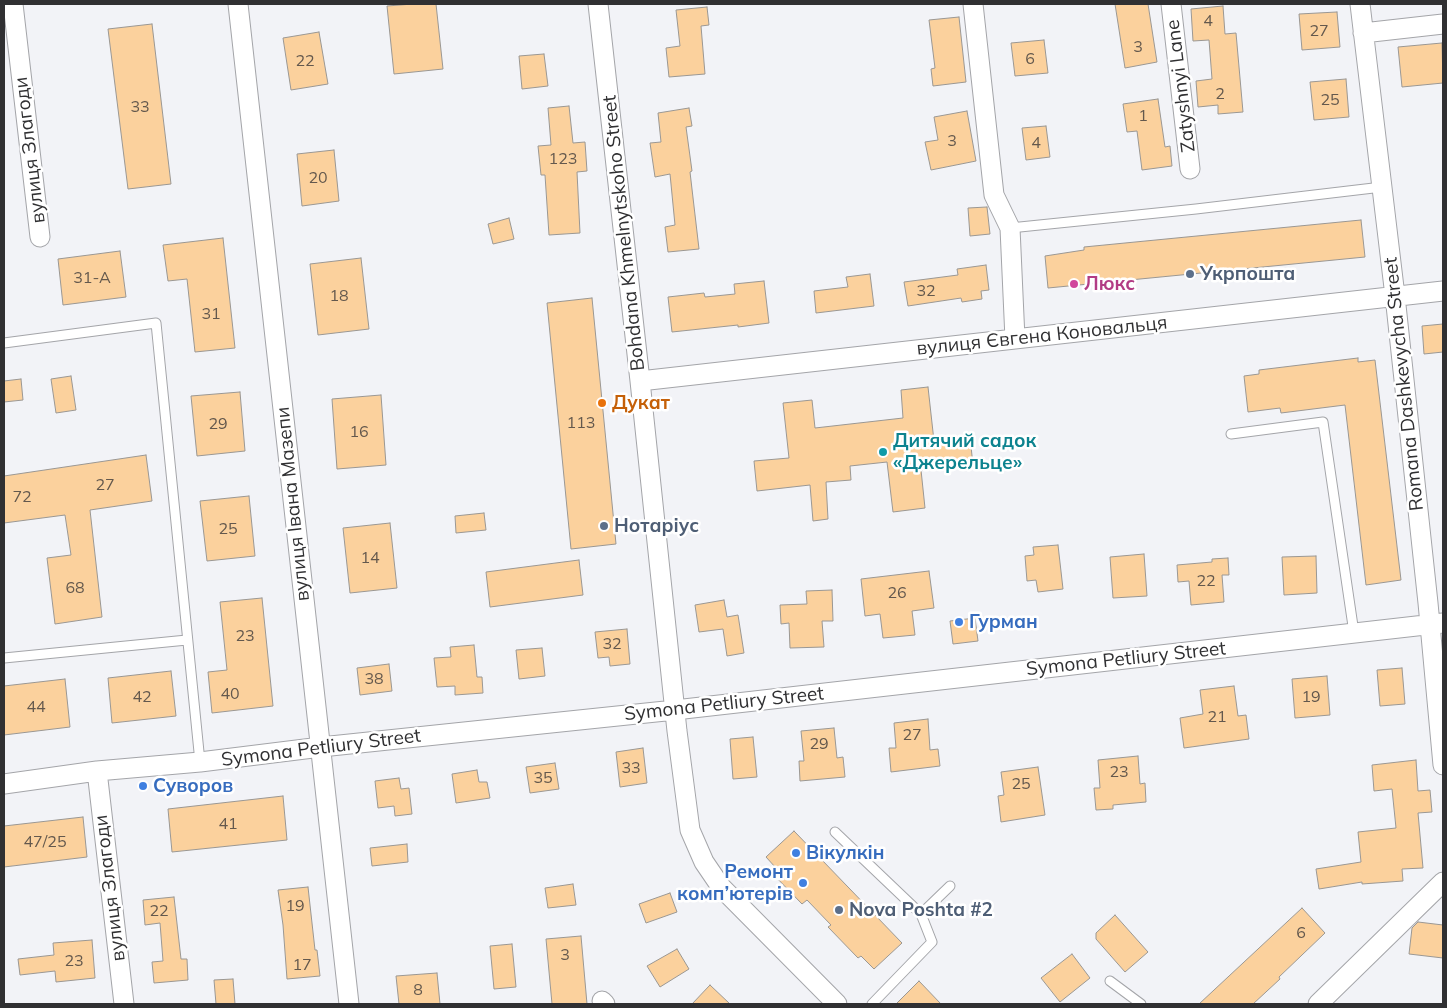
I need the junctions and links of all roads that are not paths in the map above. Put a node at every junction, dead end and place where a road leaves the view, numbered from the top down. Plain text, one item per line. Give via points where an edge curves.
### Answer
1 (13, 4) edge
2 (238, 4) edge
3 (598, 4) edge
4 (973, 4) edge
5 (1172, 4) edge
6 (1360, 4) edge
7 (1443, 24) edge
8 (1363, 32) junction
9 (1190, 169) dead end
10 (1382, 187) junction
11 (1010, 228) junction
12 (40, 237) dead end
13 (1443, 290) edge
14 (1395, 296) junction
15 (1015, 339) junction
16 (4, 343) edge
17 (640, 381) junction
18 (1231, 434) dead end
19 (1437, 624) edge
20 (1354, 633) junction
21 (187, 640) junction
22 (4, 658) edge
23 (675, 710) junction
24 (321, 747) junction
25 (200, 762) junction
26 (1443, 764) edge
27 (97, 771) junction
28 (4, 784) edge
29 (835, 832) dead end
30 (1443, 882) edge
31 (950, 886) dead end
32 (920, 914) junction
33 (1110, 981) dead end
34 (124, 1004) edge
35 (348, 1004) edge
36 (837, 1004) edge
37 (872, 1004) edge
38 (1140, 1004) edge
39 (1318, 1004) edge

1 - 12 street, вулиця Злагоди
2 - 24 street, вулиця Івана Мазепи
3 - 17 street, Bohdana Khmelnytskoho Street
4 - 11 street via 994,195
5 - 9 street, Zatyshnyi Lane
6 - 8 street, Romana Dashkevycha Street
7 - 8 street
8 - 10 street, Romana Dashkevycha Street
10 - 11 lane
10 - 14 street, Romana Dashkevycha Street
11 - 15 street
13 - 14 street, вулиця Євгена Коновальця
14 - 15 street, вулиця Євгена Коновальця
14 - 19 street, Romana Dashkevycha Street
15 - 17 street, вулиця Євгена Коновальця
16 - 21 lane via 156,323
17 - 23 street, Bohdana Khmelnytskoho Street
18 - 20 lane via 1323,422
19 - 20 street, Symona Petliury Street
19 - 26 street, Romana Dashkevycha Street
20 - 23 street, Symona Petliury Street
21 - 22 lane
21 - 25 lane
23 - 24 street, Symona Petliury Street
23 - 36 street, Bohdana Khmelnytskoho Street via 690,830 704,862 721,887
24 - 25 street, Symona Petliury Street
24 - 35 street, вулиця Івана Мазепи
25 - 27 street, Symona Petliury Street
27 - 28 street, Symona Petliury Street
27 - 34 street, вулиця Злагоди
29 - 32 lane
30 - 39 street
31 - 32 lane
32 - 37 lane via 932,942
33 - 38 lane

